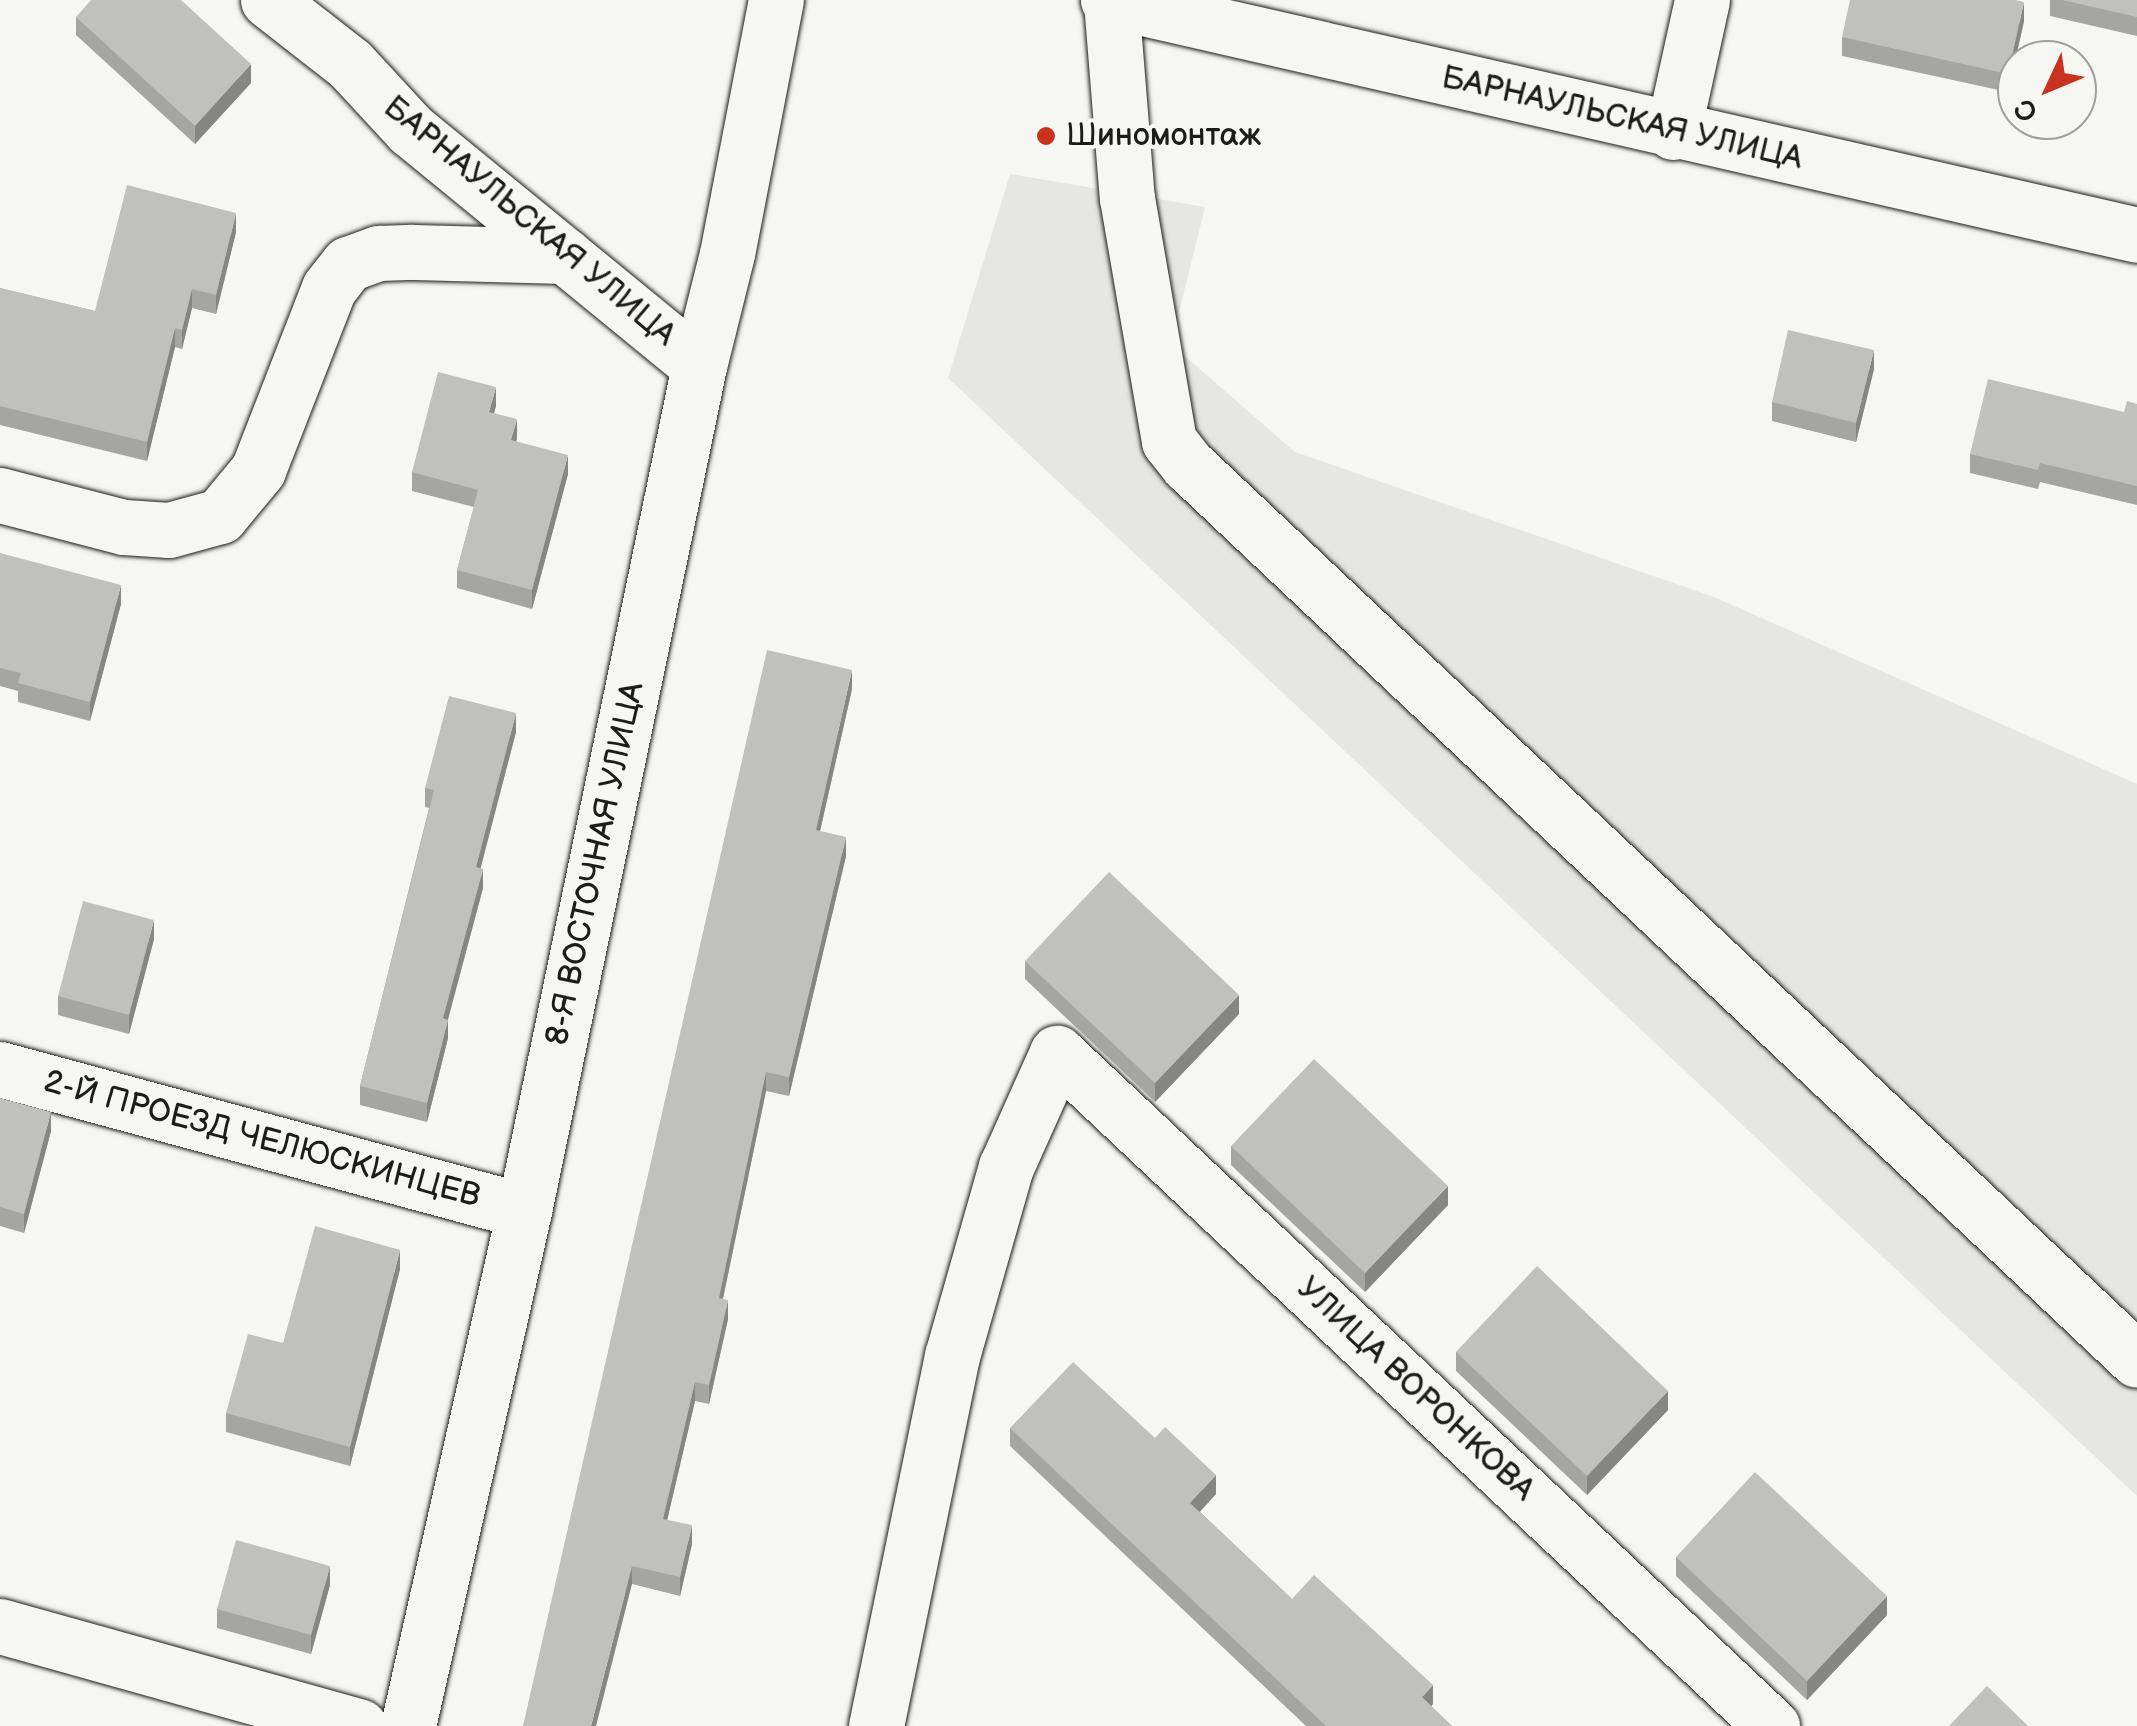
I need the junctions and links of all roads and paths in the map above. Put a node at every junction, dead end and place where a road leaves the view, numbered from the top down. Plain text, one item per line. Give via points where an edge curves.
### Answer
1 (268, 0) edge
2 (776, 0) edge
3 (1110, 0) edge
4 (1702, 0) edge
5 (1673, 132) junction
6 (2137, 235) edge
7 (565, 256) junction
8 (699, 366) junction
9 (0, 496) edge
10 (0, 1069) edge
11 (524, 1211) junction
12 (2137, 1360) edge
13 (0, 1626) edge
14 (358, 1726) edge
15 (408, 1726) edge
16 (876, 1726) edge
17 (1772, 1726) edge

1 - 7 street, БАРНАУЛЬСКАЯ УЛИЦА via 350,64 411,130
2 - 8 street, 8-Я ВОСТОЧНАЯ УЛИЦА
3 - 5 street, БАРНАУЛЬСКАЯ УЛИЦА
3 - 12 street via 1128,198 1169,441 1188,466
4 - 5 street
5 - 6 street, БАРНАУЛЬСКАЯ УЛИЦА
7 - 8 street, БАРНАУЛЬСКАЯ УЛИЦА
7 - 9 street via 379,253 348,264 329,288 258,470 220,516 169,530 124,527
8 - 11 street, 8-Я ВОСТОЧНАЯ УЛИЦА
10 - 11 street, 2-Й ПРОЕЗД ЧЕЛЮСКИНЦЕВ
11 - 15 street, 8-Я ВОСТОЧНАЯ УЛИЦА
13 - 14 street
16 - 17 street, УЛИЦА ВОРОНКОВА via 952,1356 1006,1167 1057,1053

